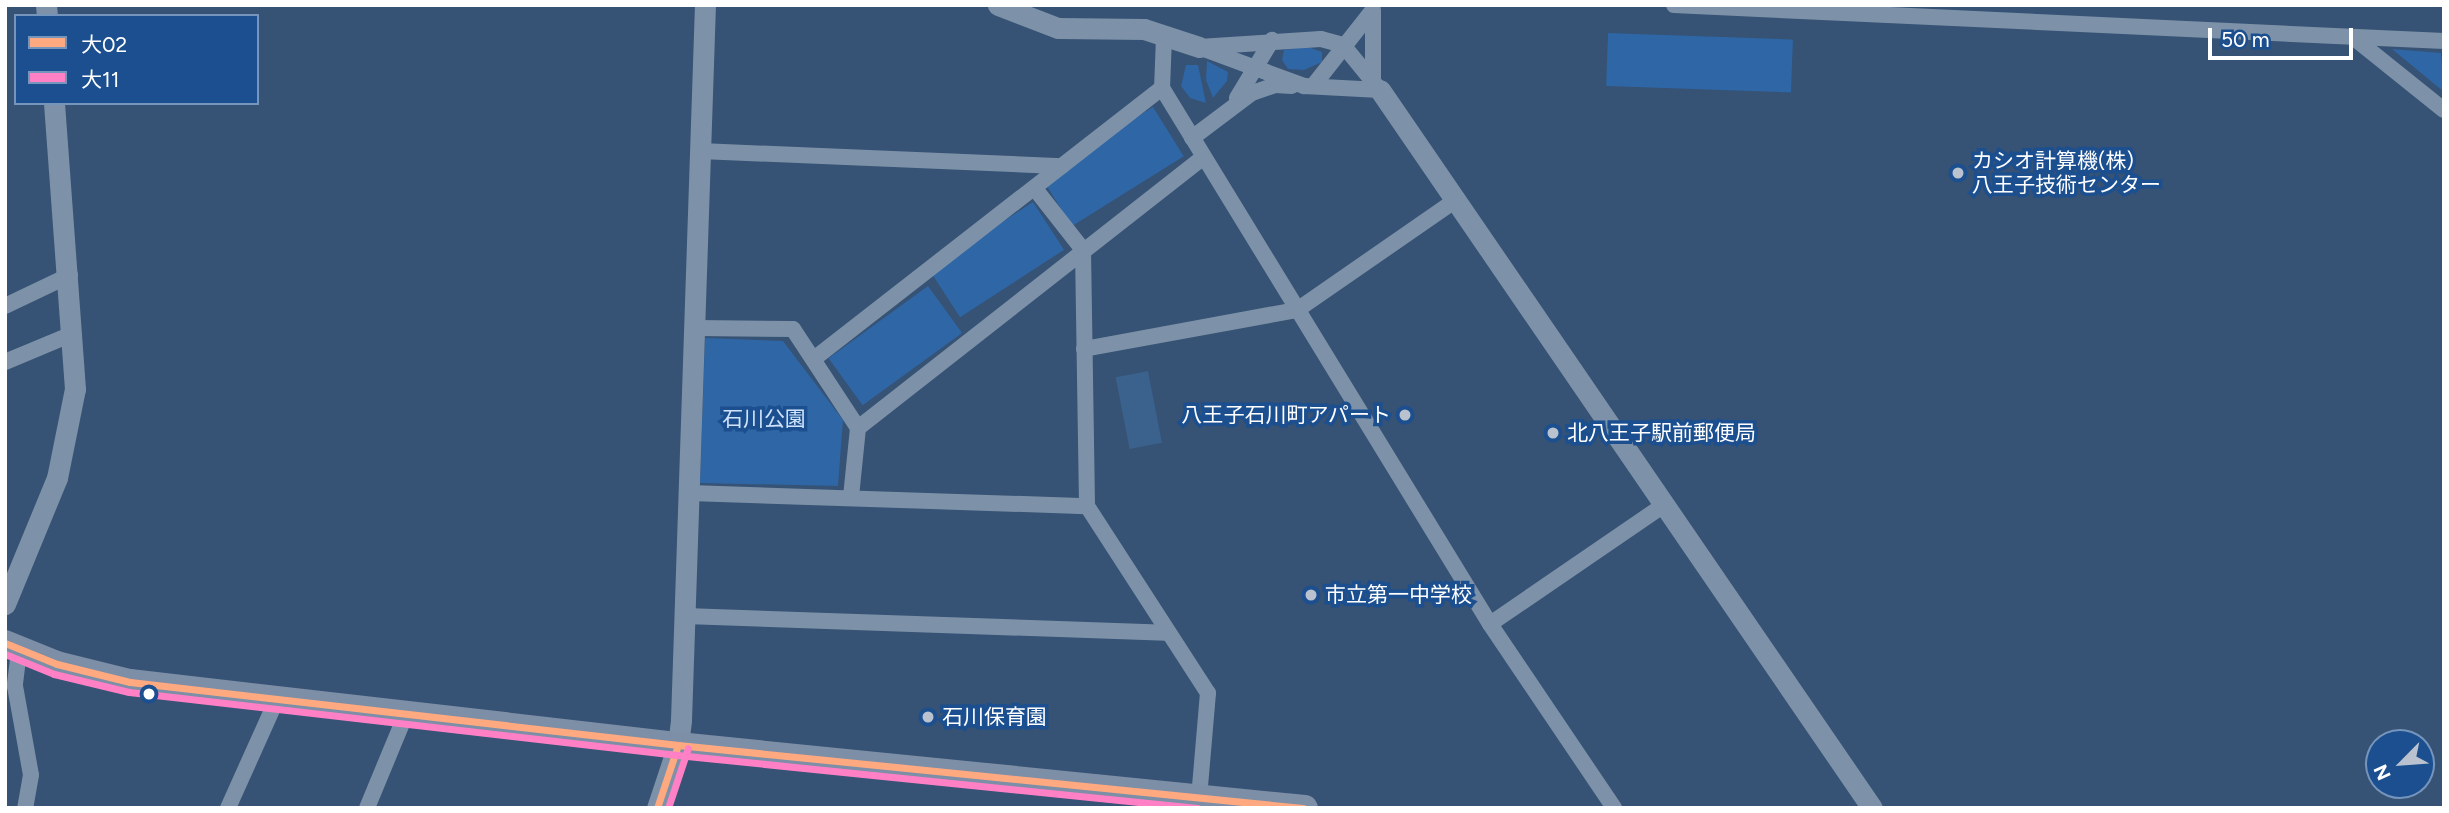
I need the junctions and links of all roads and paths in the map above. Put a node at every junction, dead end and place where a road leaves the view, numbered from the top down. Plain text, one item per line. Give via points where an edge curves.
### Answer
1 (705, 5) edge
2 (998, 5) edge
3 (1674, 5) edge
4 (1718, 7) edge
5 (1375, 8) edge
6 (1164, 37) junction
7 (2354, 38) junction
8 (1272, 40) junction
9 (2444, 41) edge
10 (1343, 45) junction
11 (1199, 47) junction
12 (1258, 67) junction
13 (1309, 86) junction
14 (1376, 86) junction
15 (1163, 88) junction
16 (54, 105) edge
17 (2444, 110) edge
18 (1227, 111) junction
19 (1192, 138) junction
20 (700, 151) junction
21 (1204, 158) junction
22 (1062, 166) junction
23 (1036, 190) junction
24 (1456, 200) junction
25 (1083, 250) junction
26 (69, 275) junction
27 (5, 306) edge
28 (1297, 310) junction
29 (695, 328) junction
30 (72, 334) junction
31 (1084, 349) junction
32 (815, 358) junction
33 (5, 362) edge
34 (858, 428) junction
35 (690, 493) junction
36 (851, 497) junction
37 (1664, 505) junction
38 (1087, 506) junction
39 (5, 604) edge
40 (685, 616) junction
41 (1490, 624) junction
42 (1166, 633) junction
43 (12, 647) edge
44 (277, 699) junction
45 (406, 713) junction
46 (678, 744) junction
47 (1199, 799) junction
48 (25, 808) edge
49 (228, 808) edge
50 (366, 808) edge
51 (657, 808) edge
52 (1305, 808) edge
53 (1614, 808) edge
54 (1872, 808) edge

1 - 20 street
2 - 6 street via 1058,28 1144,29
3 - 4 street
4 - 7 street
5 - 10 street
5 - 14 street
6 - 11 street
6 - 15 street
7 - 9 street
7 - 17 street
8 - 10 street via 1321,39
8 - 11 street
8 - 12 street
10 - 13 street
10 - 14 street
11 - 12 street
12 - 13 street
12 - 18 street
13 - 14 street
13 - 18 street via 1264,87
14 - 24 street
15 - 19 street
15 - 22 street
16 - 26 street
18 - 19 street
19 - 21 street
20 - 22 street
20 - 29 street
21 - 25 street
21 - 28 street
22 - 23 street
23 - 25 street
23 - 32 street
24 - 28 street
24 - 37 street
25 - 31 street
25 - 34 street
26 - 27 street
26 - 30 street
28 - 31 street
28 - 41 street
29 - 32 street via 793,329
29 - 35 street
30 - 33 street
30 - 39 street via 75,388 57,478
31 - 38 street
32 - 34 street
34 - 36 street
35 - 36 street
35 - 40 street
36 - 38 street
37 - 41 street
37 - 54 street
38 - 42 street
40 - 42 street
40 - 46 street
41 - 53 street
42 - 47 street via 1208,693
43 - 44 main road via 130,682
43 - 48 street via 31,775
44 - 45 main road
44 - 49 street
45 - 46 main road
45 - 50 street
46 - 47 main road
46 - 51 street
47 - 52 main road

